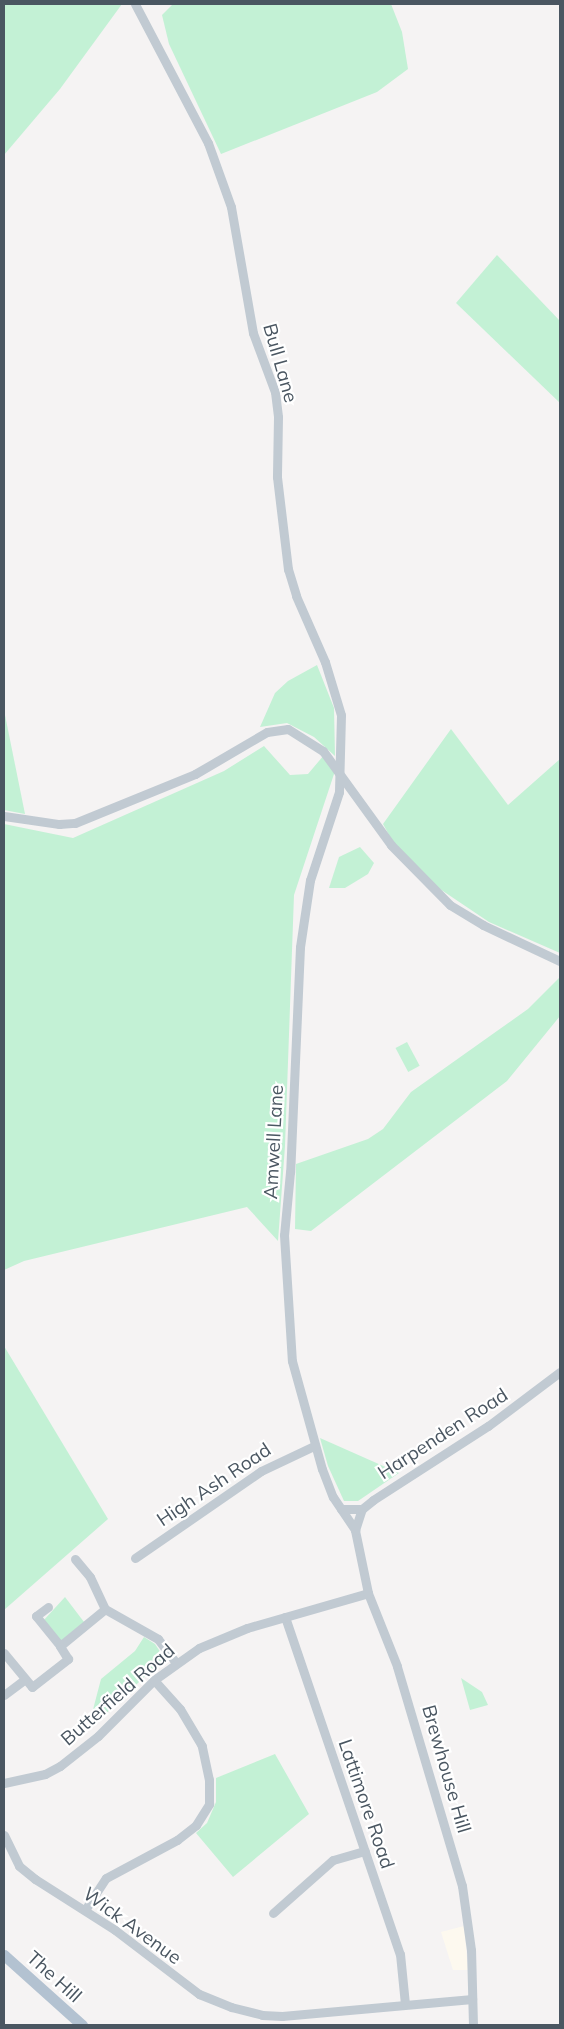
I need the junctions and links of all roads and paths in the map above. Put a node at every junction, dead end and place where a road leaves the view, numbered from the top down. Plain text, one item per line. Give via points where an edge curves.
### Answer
1 (135, 4) edge
2 (342, 773) junction
3 (4, 816) edge
4 (560, 961) edge
5 (560, 1372) edge
6 (314, 1446) junction
7 (341, 1509) junction
8 (362, 1509) junction
9 (355, 1530) junction
10 (135, 1558) dead end
11 (75, 1559) dead end
12 (368, 1593) junction
13 (48, 1607) dead end
14 (105, 1610) junction
15 (285, 1617) junction
16 (60, 1646) junction
17 (4, 1653) edge
18 (176, 1663) junction
19 (25, 1679) junction
20 (154, 1680) junction
21 (4, 1695) edge
22 (4, 1783) edge
23 (4, 1835) edge
24 (365, 1851) junction
25 (85, 1910) junction
26 (274, 1913) dead end
27 (4, 1955) edge
28 (472, 1999) junction
29 (405, 2004) junction
30 (262, 2015) junction
31 (82, 2025) edge
32 (262, 2025) edge
33 (473, 2025) edge

1 - 2 street, Bull Lane via 208,143 231,207 253,333 275,392 277,477 288,569 341,715
2 - 3 street via 323,751 305,737 288,729 278,729 163,788 75,823 59,824
2 - 4 street via 391,845 450,905 483,926
2 - 6 street, Amwell Lane via 339,792 310,880 300,947 284,1235 292,1361
5 - 8 street, Harpenden Road via 488,1426 384,1491
6 - 7 street, Amwell Lane
6 - 10 street, High Ash Road via 261,1471
7 - 8 street
7 - 9 street, Amwell Lane
8 - 9 street
9 - 12 street, Brewhouse Hill
11 - 14 street via 90,1577
12 - 15 street, Butterfield Road
12 - 28 street, Brewhouse Hill via 397,1666 456,1864 470,1934
13 - 16 street via 36,1616
14 - 16 street
14 - 18 street via 158,1639
15 - 18 street, Butterfield Road via 215,1641
15 - 24 street, Lattimore Road
16 - 19 street via 68,1658 32,1687
17 - 19 street
18 - 20 street, Butterfield Road
19 - 21 street
20 - 22 street, Butterfield Road via 98,1736 60,1766 45,1774
20 - 25 street via 180,1709 202,1746 209,1780 209,1804 196,1825 177,1840 106,1878
23 - 25 street, Wick Avenue via 19,1866
24 - 26 street via 333,1860
24 - 29 street, Lattimore Road via 400,1954
25 - 30 street, Wick Avenue via 199,1994
27 - 31 main road, The Hill
28 - 29 street, Wick Avenue
28 - 33 street, Brewhouse Hill
29 - 30 street, Wick Avenue
30 - 32 street

